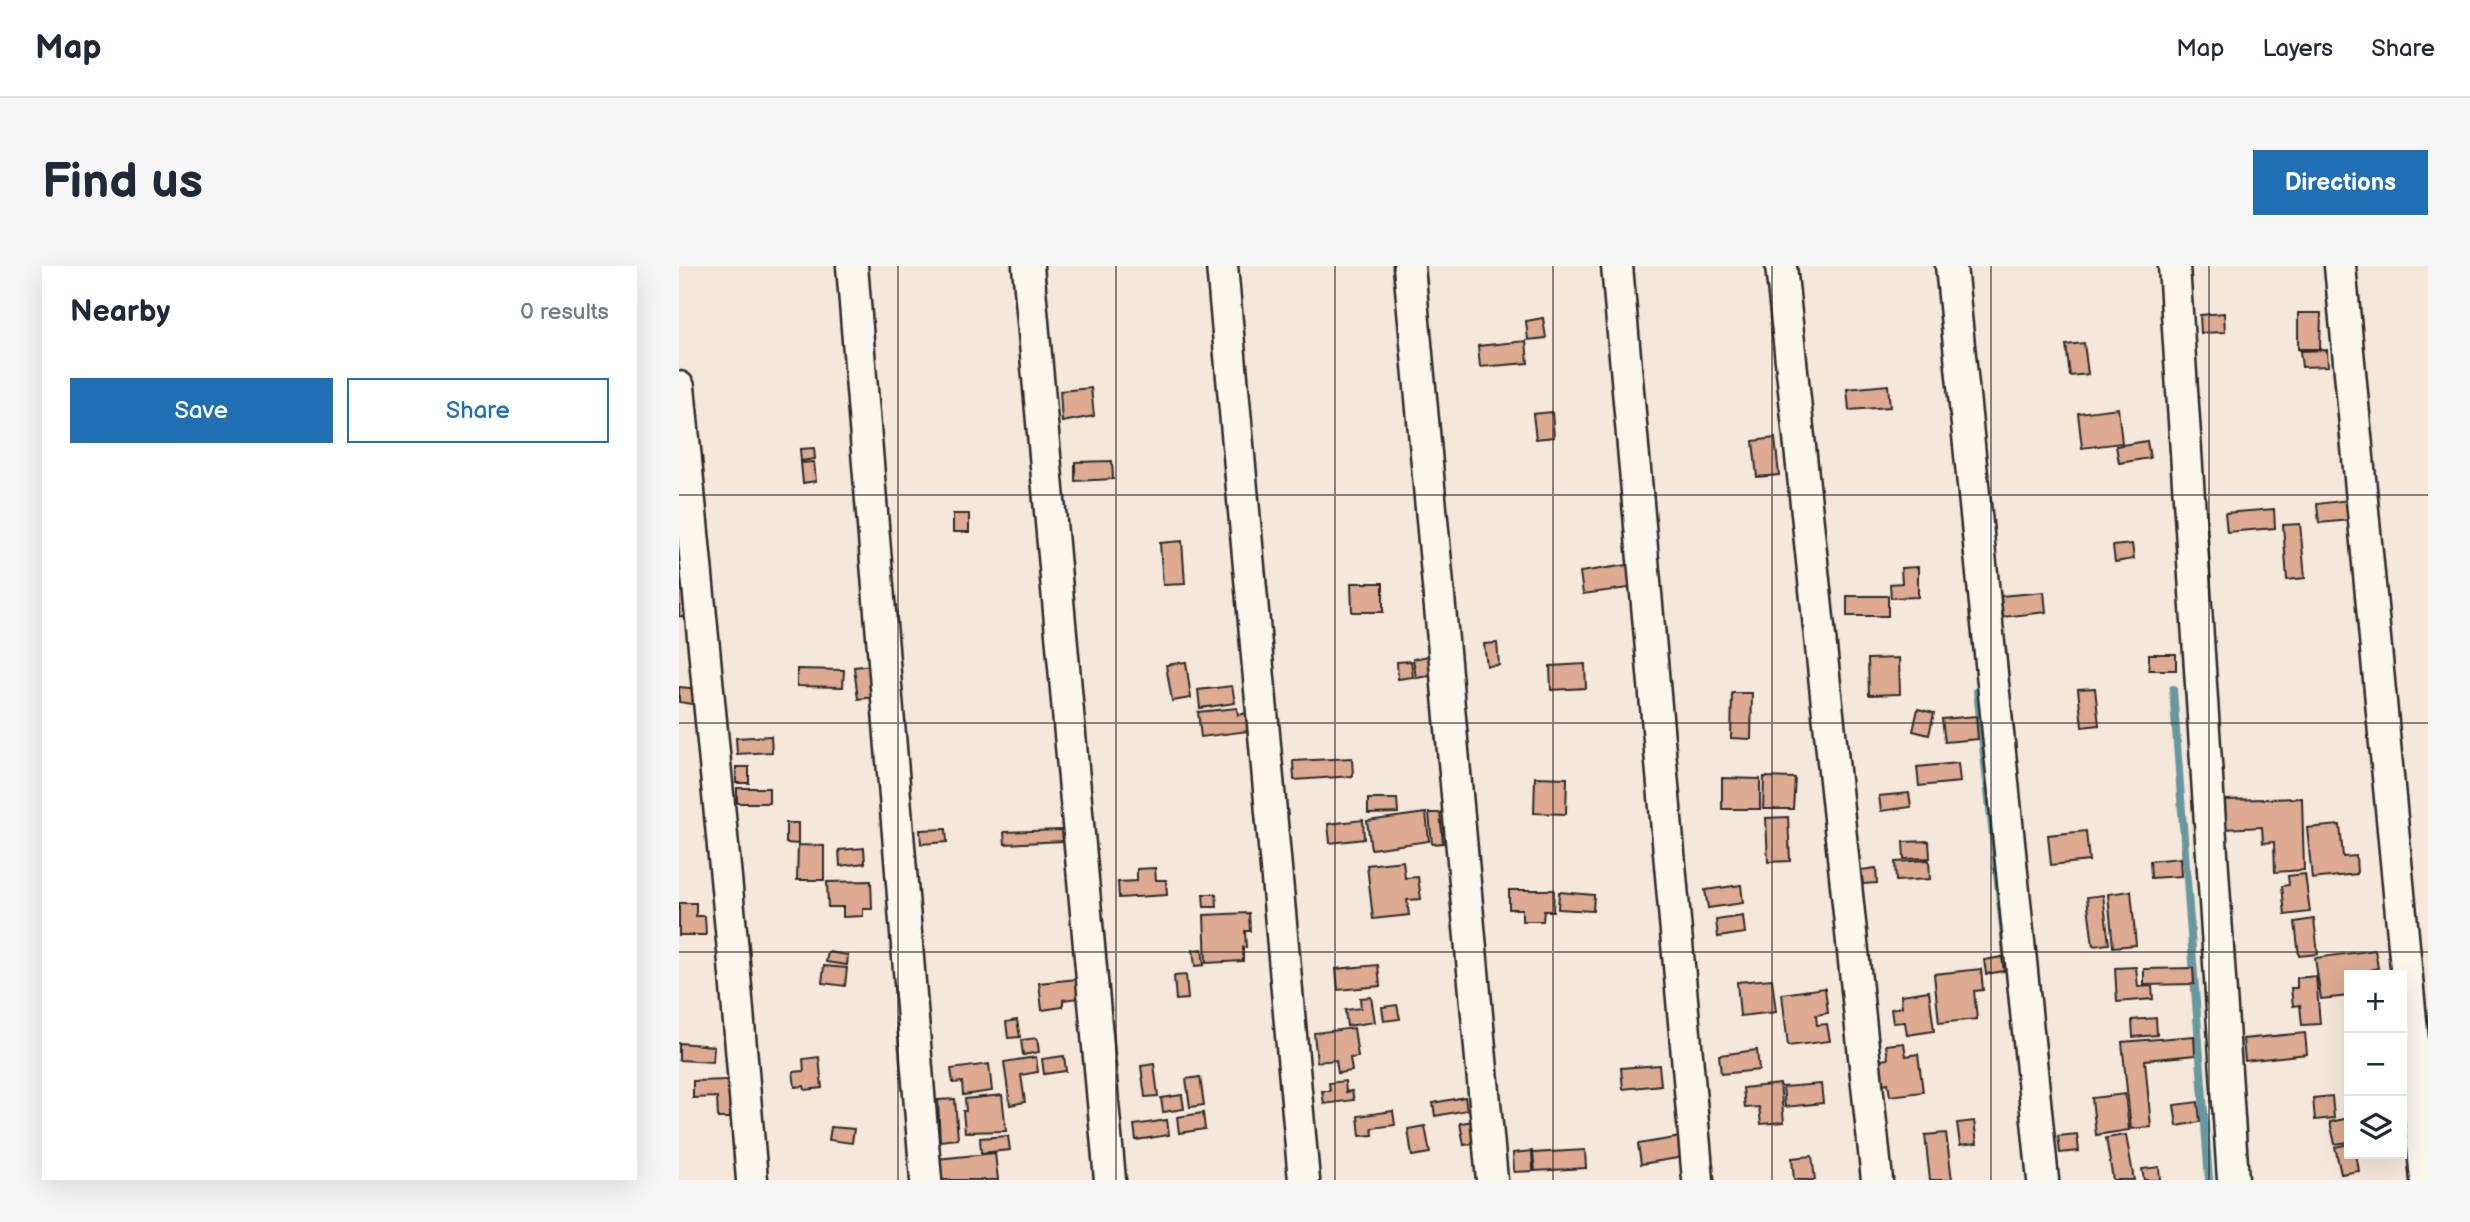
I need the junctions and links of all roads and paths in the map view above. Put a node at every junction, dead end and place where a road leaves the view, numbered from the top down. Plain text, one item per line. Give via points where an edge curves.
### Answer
1 (852, 266) edge
2 (1028, 266) edge
3 (1222, 266) edge
4 (1409, 266) edge
5 (1617, 266) edge
6 (1781, 266) edge
7 (1951, 266) edge
8 (2174, 266) edge
9 (2340, 266) edge
10 (679, 387) edge
11 (751, 1180) edge
12 (926, 1180) edge
13 (1110, 1180) edge
14 (1304, 1180) edge
15 (1492, 1180) edge
16 (1698, 1180) edge
17 (1877, 1180) edge
18 (2043, 1180) edge
19 (2233, 1180) edge
20 (2426, 1180) edge

1 - 12 street
2 - 13 street
3 - 14 street
4 - 15 street
5 - 16 street
6 - 17 street
7 - 18 street
8 - 19 street
9 - 20 street
10 - 11 street

